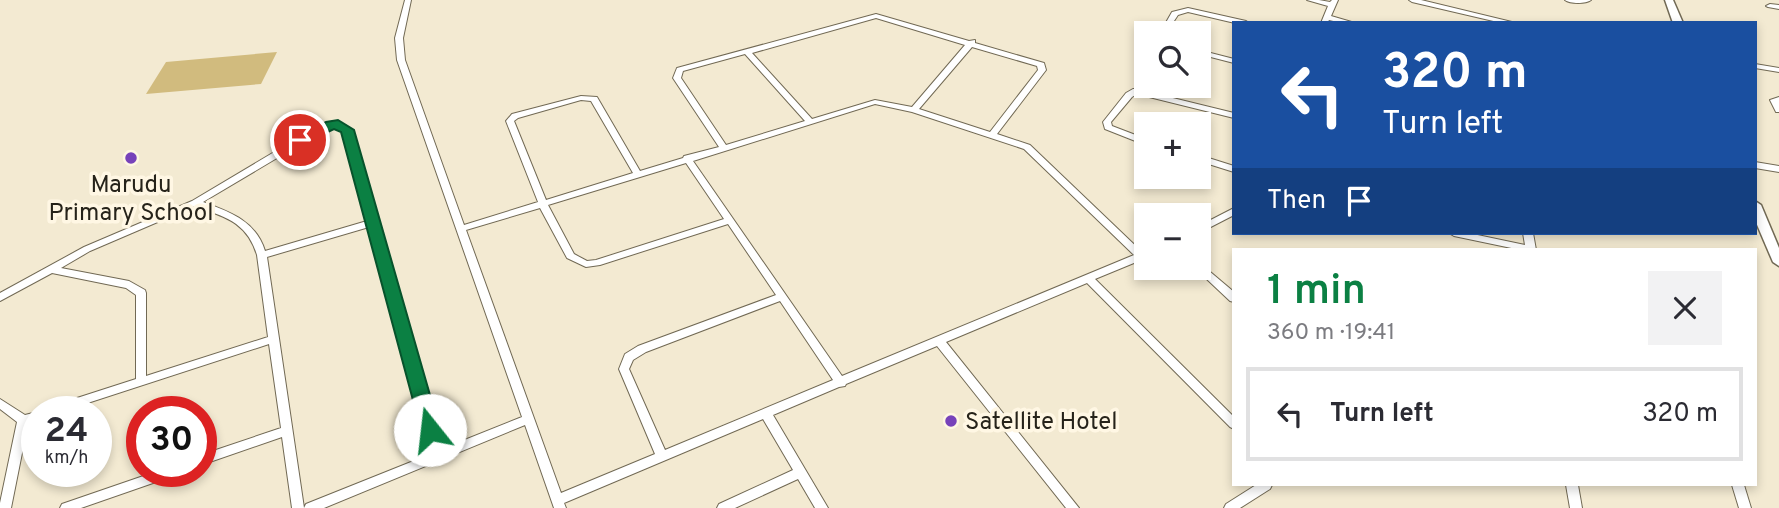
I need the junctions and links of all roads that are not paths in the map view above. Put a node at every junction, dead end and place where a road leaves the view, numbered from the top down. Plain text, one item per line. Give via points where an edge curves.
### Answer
1 (408, 0) edge
2 (1310, 0) edge
3 (1412, 0) edge
4 (1568, 0) edge
5 (1588, 0) edge
6 (1669, 0) edge
7 (1334, 3) edge
8 (1770, 6) dead end
9 (1779, 7) edge
10 (1325, 20) edge
11 (1171, 21) edge
12 (1237, 21) edge
13 (1504, 21) edge
14 (1677, 21) edge
15 (972, 42) junction
16 (746, 51) junction
17 (1211, 55) edge
18 (1232, 60) edge
19 (1757, 66) edge
20 (1779, 70) edge
21 (1779, 99) edge
22 (914, 110) junction
23 (1779, 110) edge
24 (1232, 115) edge
25 (809, 120) junction
26 (992, 135) junction
27 (1134, 137) edge
28 (723, 146) junction
29 (687, 158) junction
30 (1211, 162) edge
31 (1757, 165) edge
32 (1232, 168) edge
33 (1779, 169) edge
34 (637, 173) junction
35 (542, 202) junction
36 (195, 203) junction
37 (1757, 210) edge
38 (1232, 212) edge
39 (728, 221) junction
40 (371, 223) junction
41 (1211, 223) edge
42 (460, 229) junction
43 (1463, 235) edge
44 (1134, 246) edge
45 (1522, 248) edge
46 (262, 255) junction
47 (1134, 259) edge
48 (1779, 262) edge
49 (49, 269) junction
50 (1088, 278) junction
51 (1211, 278) edge
52 (1232, 296) edge
53 (0, 297) edge
54 (781, 297) junction
55 (273, 339) junction
56 (940, 342) junction
57 (141, 381) junction
58 (841, 383) junction
59 (96, 396) edge
60 (0, 403) edge
61 (766, 413) junction
62 (21, 419) edge
63 (529, 419) junction
64 (1232, 420) edge
65 (21, 430) edge
66 (286, 431) junction
67 (217, 455) edge
68 (438, 456) junction
69 (662, 456) junction
70 (801, 472) junction
71 (1264, 486) edge
72 (1572, 486) edge
73 (1738, 486) edge
74 (126, 487) edge
75 (558, 504) edge
76 (5, 508) edge
77 (66, 508) edge
78 (298, 508) edge
79 (310, 508) edge
80 (723, 508) edge
81 (822, 508) edge
82 (1073, 508) edge
83 (1230, 508) edge
84 (1576, 508) edge
85 (1745, 508) edge

1 - 42 street via 399,38 401,60
2 - 7 street
3 - 13 street
4 - 5 street
6 - 14 street
7 - 10 street
8 - 9 street
11 - 12 street via 1175,14 1188,10
15 - 16 street via 876,16
15 - 22 street
15 - 26 street via 1041,65 1042,70
16 - 25 street
16 - 28 street via 677,74
17 - 18 street
19 - 20 street
21 - 23 street via 1773,100
22 - 25 street via 875,102
22 - 26 street
24 - 27 street via 1136,91 1107,121 1108,127
25 - 28 street
26 - 44 street via 1027,147
28 - 29 street
29 - 34 street
29 - 39 street
30 - 32 street
31 - 33 street
34 - 35 street
34 - 35 street via 594,99 581,97 521,114 512,118 510,125
35 - 39 street via 570,256 586,264
35 - 42 street
36 - 40 street via 321,128 338,124 347,130
36 - 46 street via 248,226
36 - 49 street via 122,232
37 - 48 street
38 - 41 street
39 - 54 street
40 - 46 street
40 - 68 street
42 - 63 street
43 - 45 street
46 - 55 street
47 - 50 street
49 - 53 street
49 - 57 street via 129,285 141,293
50 - 56 street
50 - 64 street
51 - 52 street
54 - 58 street
54 - 69 street via 642,349 627,359 624,369
55 - 57 street
55 - 66 street
56 - 58 street
56 - 82 street
57 - 59 street
58 - 61 street
60 - 62 street
61 - 69 street
61 - 70 street
63 - 68 street
63 - 75 street
65 - 76 street
66 - 67 street
66 - 78 street
68 - 79 street
69 - 75 street
70 - 80 street
70 - 81 street
71 - 83 street
72 - 84 street
73 - 85 street
74 - 77 street

